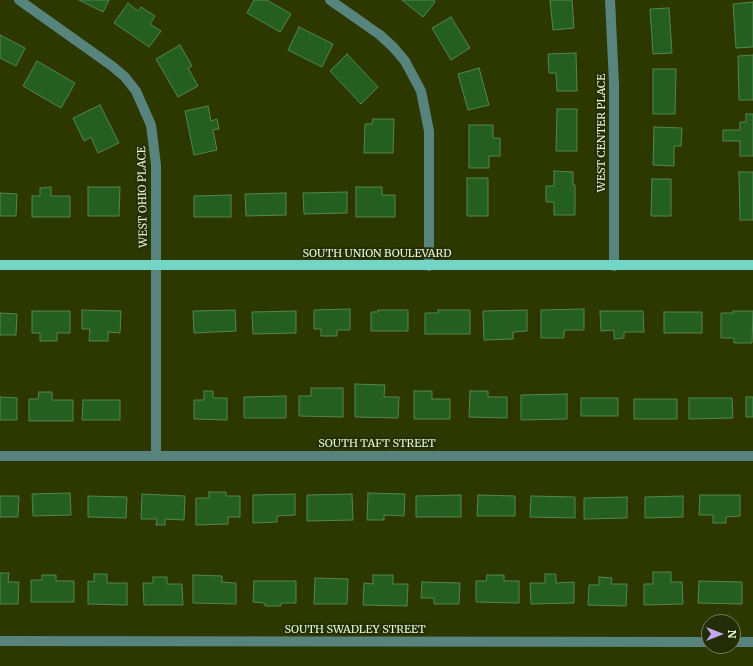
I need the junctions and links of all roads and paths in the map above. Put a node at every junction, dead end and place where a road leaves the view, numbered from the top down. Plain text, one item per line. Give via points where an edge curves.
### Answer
1 (19, 0) edge
2 (330, 0) edge
3 (610, 0) edge
4 (0, 265) edge
5 (156, 265) junction
6 (753, 265) edge
7 (429, 266) junction
8 (614, 266) junction
9 (0, 456) edge
10 (156, 456) junction
11 (753, 456) edge
12 (0, 641) edge
13 (701, 642) edge
14 (741, 642) edge
15 (753, 642) edge

1 - 5 street, WEST OHIO PLACE via 125,77 145,108 151,125 156,158
2 - 7 street via 393,47 406,62 421,91 430,131
3 - 8 street, WEST CENTER PLACE via 614,84
4 - 5 main road, SOUTH UNION BOULEVARD
5 - 7 main road, SOUTH UNION BOULEVARD
5 - 10 street, WEST OHIO PLACE
6 - 8 main road, SOUTH UNION BOULEVARD
7 - 8 main road, SOUTH UNION BOULEVARD
9 - 10 street, SOUTH TAFT STREET
10 - 11 street, SOUTH TAFT STREET
12 - 13 street, SOUTH SWADLEY STREET
14 - 15 street

